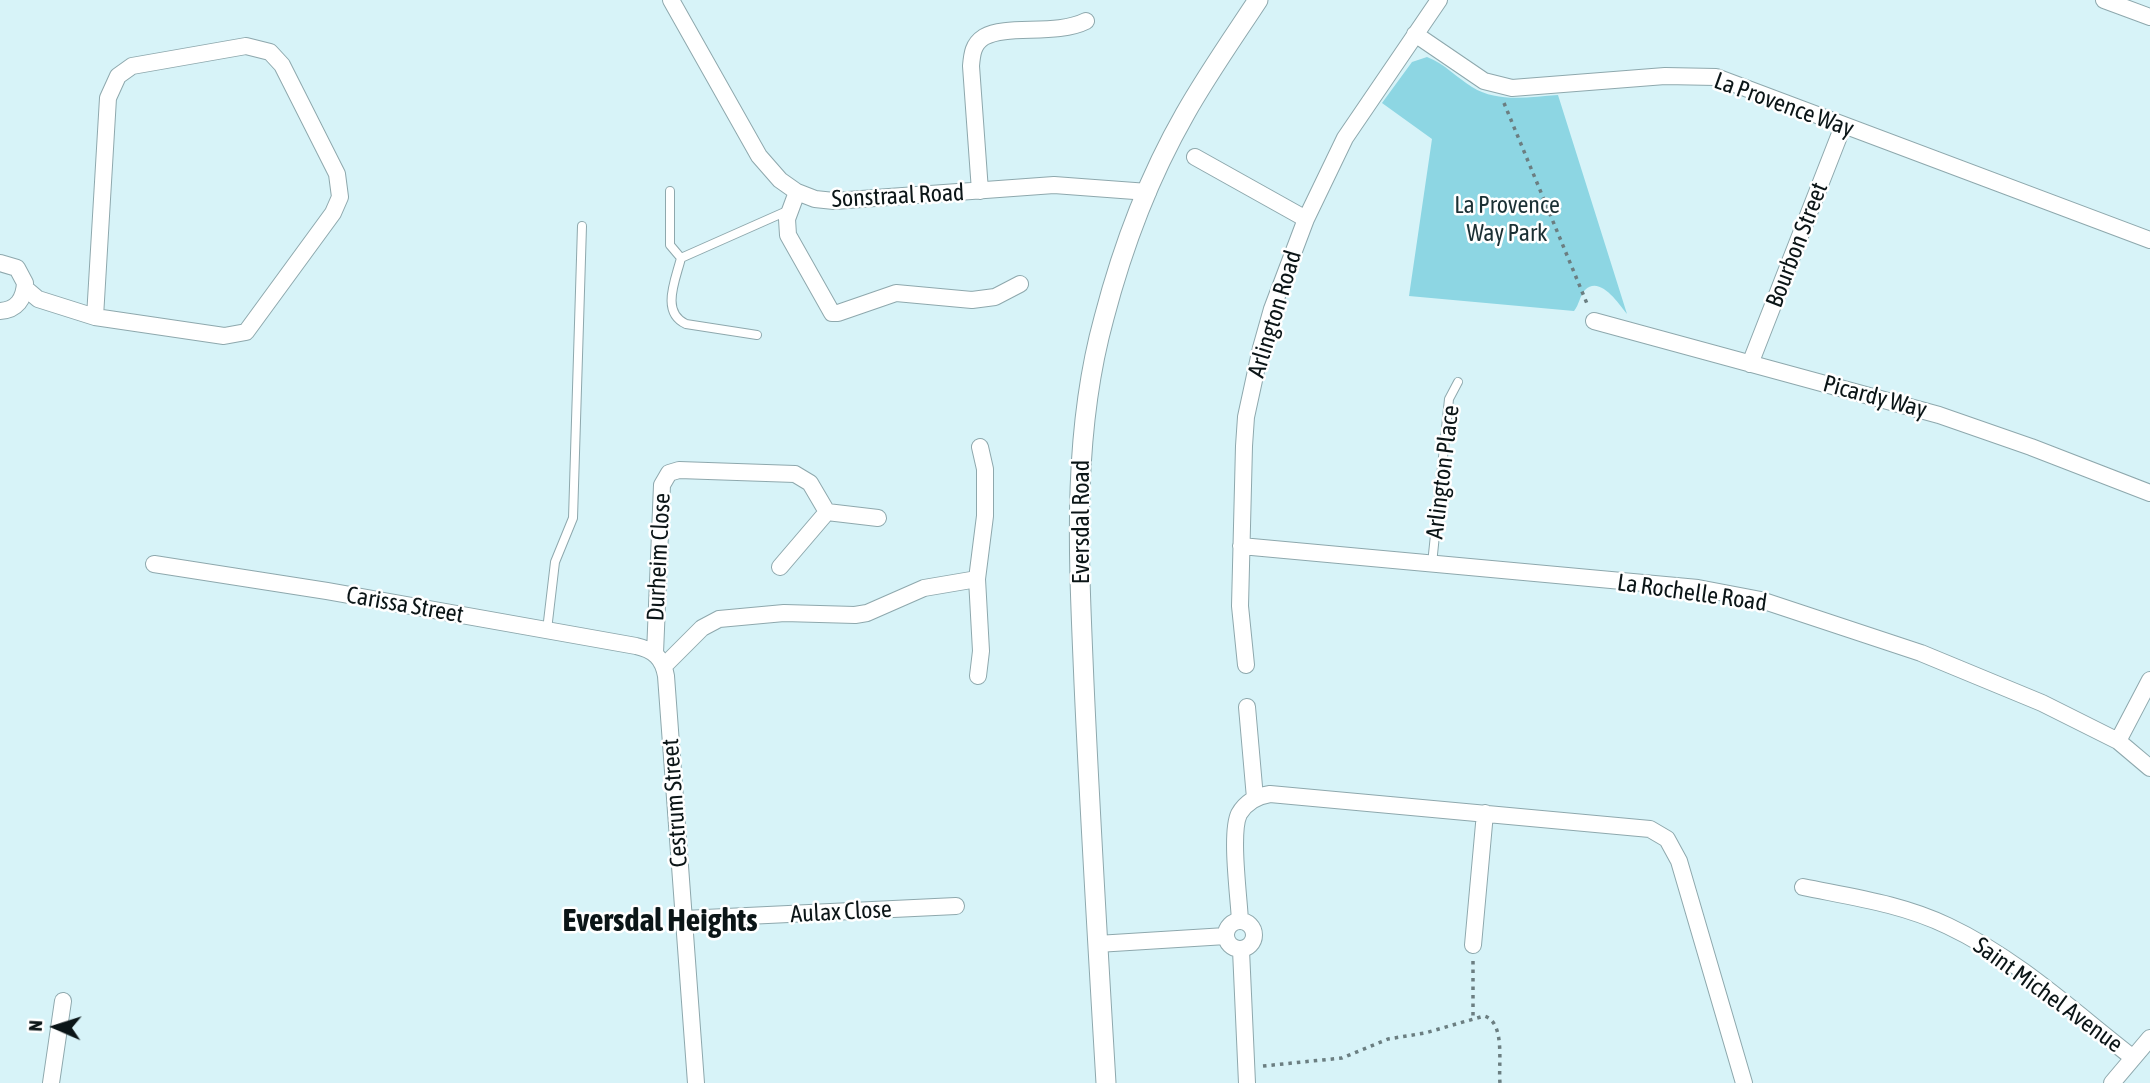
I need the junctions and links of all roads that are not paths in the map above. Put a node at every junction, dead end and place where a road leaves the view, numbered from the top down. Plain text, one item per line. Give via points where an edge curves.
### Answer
1 (671, 0) edge
2 (1258, 0) edge
3 (1439, 0) edge
4 (2104, 0) edge
5 (2128, 4) edge
6 (2150, 17) edge
7 (1086, 21) dead end
8 (1415, 34) junction
9 (1843, 125) junction
10 (1195, 157) dead end
11 (670, 191) dead end
12 (980, 191) junction
13 (797, 192) junction
14 (1148, 192) junction
15 (790, 210) junction
16 (1306, 219) junction
17 (582, 226) dead end
18 (2150, 240) edge
19 (681, 258) junction
20 (1, 262) edge
21 (1020, 284) dead end
22 (25, 288) junction
23 (0, 310) edge
24 (95, 317) junction
25 (1594, 321) road end
26 (757, 335) dead end
27 (1750, 364) junction
28 (1458, 382) dead end
29 (980, 447) dead end
30 (2150, 493) edge
31 (827, 512) junction
32 (878, 518) dead end
33 (1241, 547) junction
34 (154, 564) dead end
35 (1432, 564) junction
36 (780, 567) dead end
37 (977, 579) junction
38 (547, 630) junction
39 (659, 659) junction
40 (1246, 665) dead end
41 (978, 676) dead end
42 (2150, 680) edge
43 (1247, 707) dead end
44 (2118, 741) junction
45 (2150, 768) edge
46 (1255, 798) junction
47 (1485, 813) junction
48 (1803, 887) dead end
49 (956, 906) dead end
50 (684, 919) junction
51 (1240, 921) junction
52 (1226, 936) junction
53 (1097, 944) junction
54 (1473, 945) road end
55 (1241, 950) junction
56 (63, 1001) dead end
57 (2150, 1038) edge
58 (2132, 1057) junction
59 (51, 1083) edge
60 (696, 1083) edge
61 (1106, 1083) edge
62 (1247, 1083) edge
63 (1744, 1083) edge
64 (2112, 1083) edge

1 - 13 street, Sonstraal Road via 759,156
2 - 14 street, Eversdal Road via 1185,115
3 - 8 street, Arlington Road
4 - 5 street
5 - 6 street
7 - 12 street via 1063,29 998,33 984,37 973,50
8 - 9 street, La Provence Way via 1496,85 1525,88 1665,76 1716,77
8 - 16 street, Arlington Road via 1345,138
9 - 18 street, La Provence Way
9 - 27 street, Bourbon Street
10 - 16 street
11 - 19 lane via 670,245
12 - 13 street, Sonstraal Road via 834,201
12 - 14 street, Sonstraal Road via 1065,185
13 - 15 street
14 - 53 street, Eversdal Road via 1103,321 1079,473 1080,593
15 - 19 lane
15 - 21 street via 788,235 832,313 888,294 972,300 995,297
16 - 33 street, Arlington Road via 1272,309 1249,406
17 - 38 lane via 573,518 555,562
19 - 26 lane via 671,303 678,320
20 - 22 street via 16,268
22 - 23 street via 15,307
22 - 24 street via 38,299
24 - 24 street via 224,336 246,332 333,213 340,197 337,174 282,65 270,51 246,46 132,66 117,76 108,98
25 - 27 street, Picardy Way
27 - 30 street, Picardy Way via 1939,415
28 - 35 lane, Arlington Place via 1449,399
29 - 37 street via 985,516
31 - 32 street
31 - 36 street
31 - 39 street, Durheim Close via 810,483 794,474 669,473 662,485
33 - 35 street, La Rochelle Road
33 - 40 street, Arlington Road
34 - 38 street, Carissa Street
35 - 44 street, La Rochelle Road via 1698,588 1761,600 1921,653 2042,702
37 - 39 street via 924,588 855,615 775,613 719,619
37 - 41 street
38 - 39 street, Carissa Street via 641,647
39 - 50 street, Cestrum Street
42 - 44 street
43 - 46 street
44 - 45 street, La Rochelle Road
46 - 47 street via 1270,794
46 - 51 street via 1240,812 1236,829
47 - 54 street
47 - 63 street via 1642,827 1667,839 1679,861
48 - 58 street, Saint Michel Avenue via 1917,913 1973,939
49 - 50 street, Aulax Close
50 - 60 street, Cestrum Street
51 - 52 street via 1228,927
51 - 55 street via 1249,924 1254,933 1253,943
52 - 53 street
52 - 55 street via 1230,945
53 - 61 street, Eversdal Road
55 - 62 street
56 - 59 street
57 - 58 street
58 - 64 street

